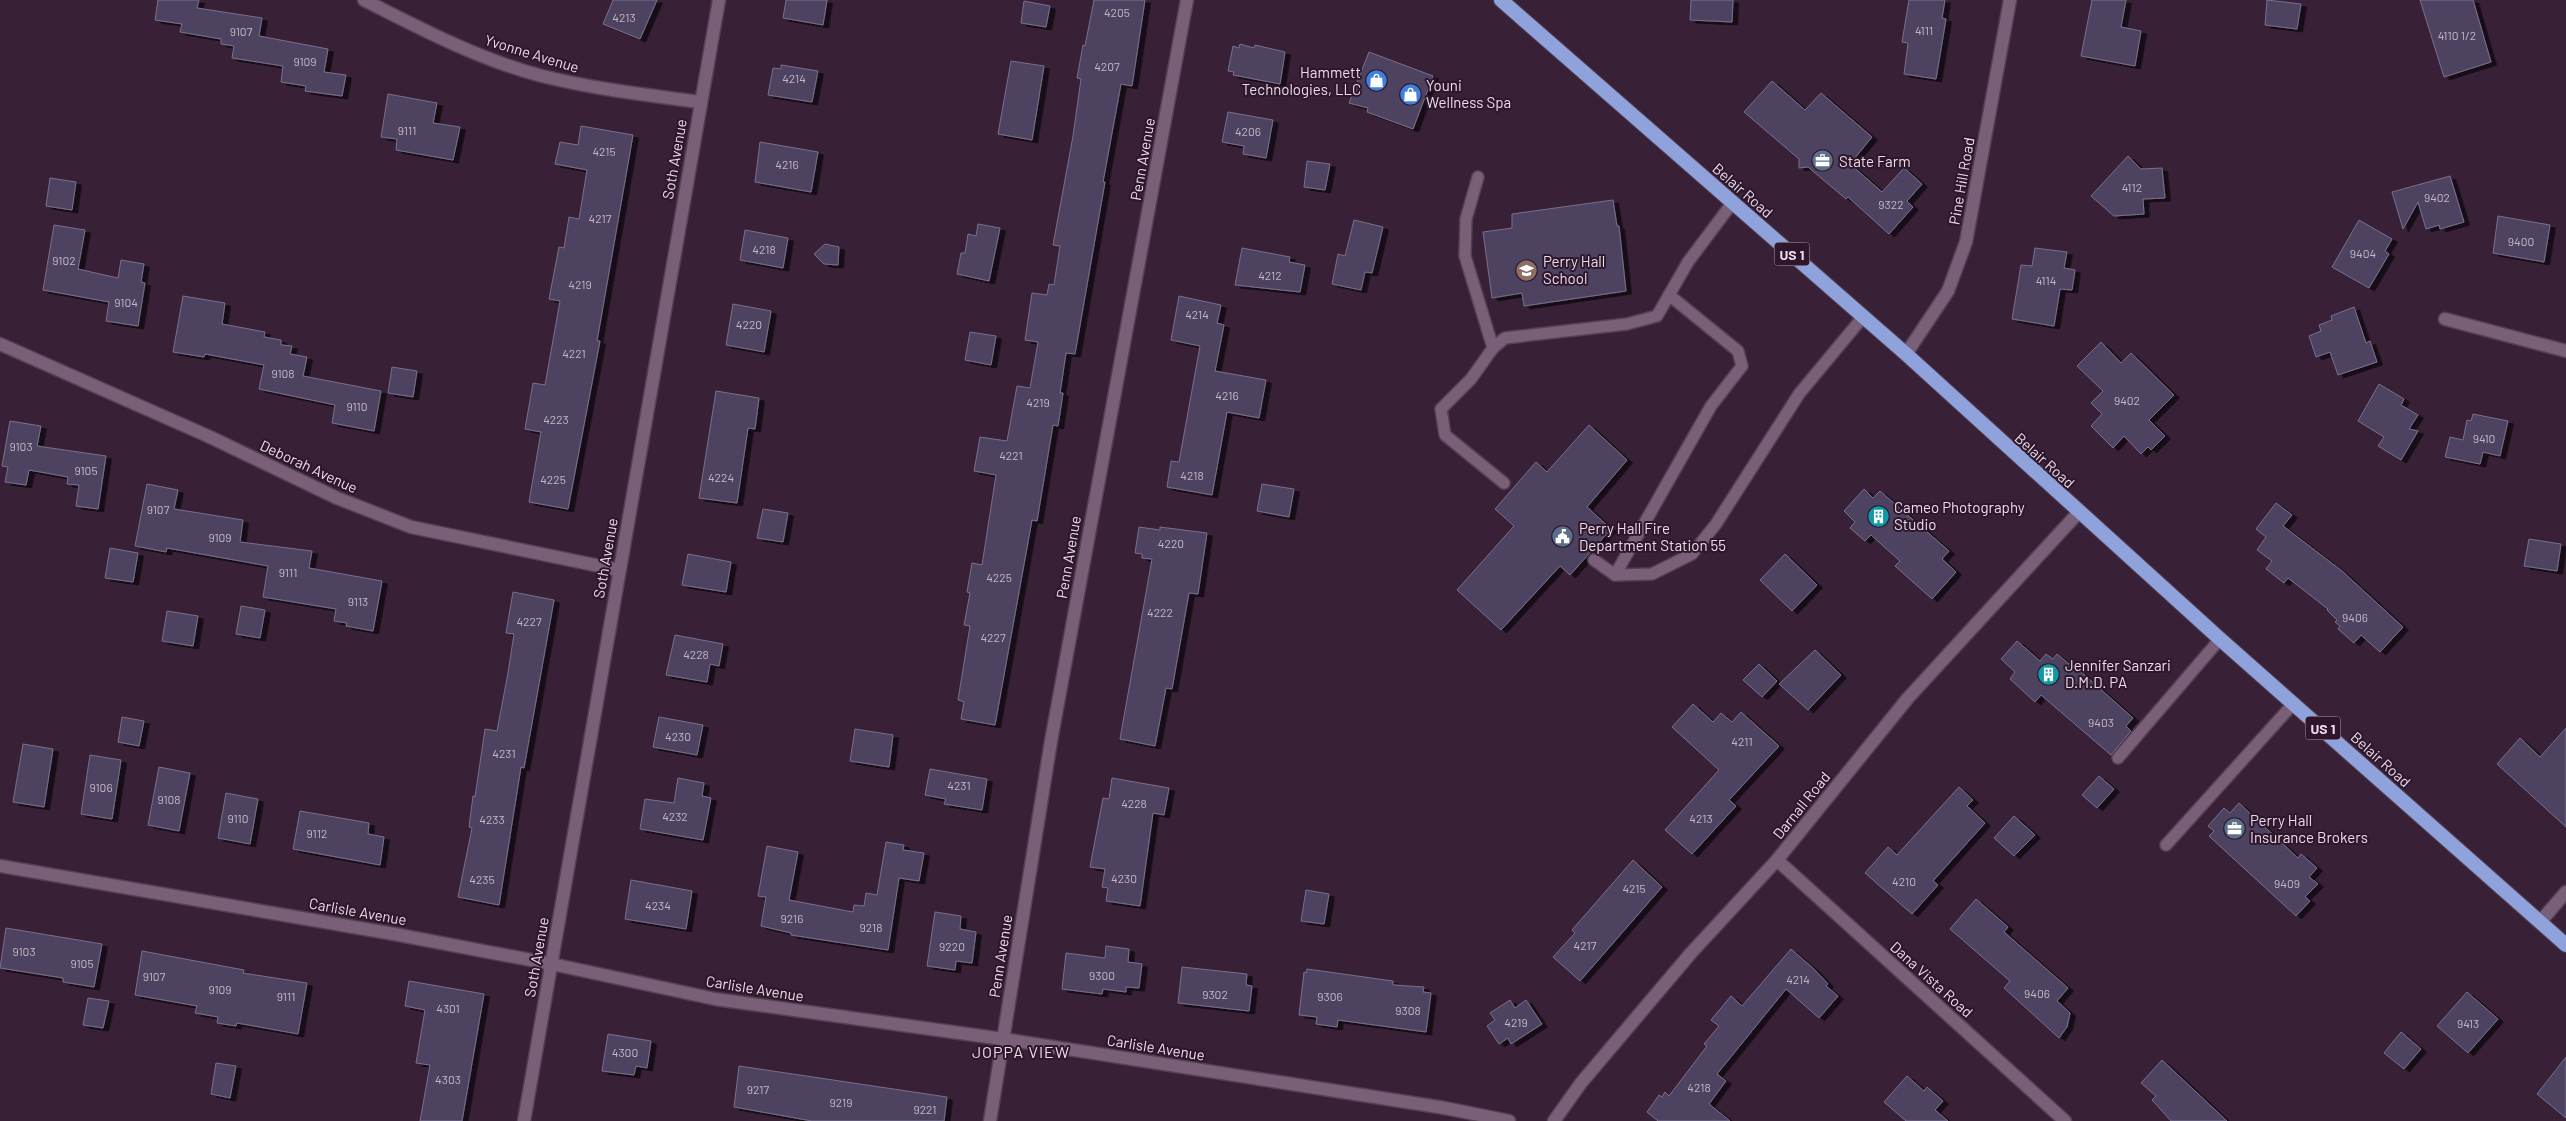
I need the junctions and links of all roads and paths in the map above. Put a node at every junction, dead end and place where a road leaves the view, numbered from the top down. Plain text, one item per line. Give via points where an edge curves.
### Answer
1 (364, 0) edge
2 (719, 0) edge
3 (1187, 0) edge
4 (1502, 0) edge
5 (2010, 0) edge
6 (700, 102) junction
7 (1478, 177) dead end
8 (1732, 202) junction
9 (1670, 295) junction
10 (1863, 317) junction
11 (2445, 319) dead end
12 (0, 344) edge
13 (1492, 348) junction
14 (2566, 351) edge
15 (1906, 354) junction
16 (1504, 483) dead end
17 (2079, 512) junction
18 (1594, 560) dead end
19 (619, 570) junction
20 (1615, 575) junction
21 (2220, 639) junction
22 (2294, 703) junction
23 (2118, 758) dead end
24 (2166, 845) dead end
25 (1777, 860) junction
26 (0, 866) edge
27 (2566, 892) edge
28 (2540, 922) junction
29 (2566, 945) edge
30 (552, 964) junction
31 (1003, 1039) junction
32 (524, 1121) edge
33 (990, 1121) edge
34 (1509, 1121) edge
35 (1554, 1121) edge
36 (2065, 1121) edge

1 - 6 street, Yvonne Avenue via 435,36 540,76 585,86
2 - 6 street, Soth Avenue
3 - 31 street, Penn Avenue via 1051,741
4 - 8 highway, Belair Road / US 1
5 - 15 street, Pine Hill Road via 1966,242 1948,290
6 - 19 street, Soth Avenue
7 - 13 lane via 1466,219 1465,256
8 - 9 lane via 1688,262
8 - 10 highway, Belair Road / US 1
9 - 13 lane via 1657,316 1626,324 1505,338
9 - 20 lane via 1738,352 1742,366 1712,406
10 - 15 highway, Belair Road / US 1
10 - 20 lane via 1799,394 1716,524 1692,554 1652,574
11 - 14 street
12 - 19 street, Deborah Avenue via 337,498 411,527
13 - 16 lane via 1471,379 1441,410 1445,435
15 - 17 highway, Belair Road / US 1
17 - 21 highway, Belair Road / US 1
17 - 25 street, Darnall Road via 1908,698
18 - 20 lane
19 - 30 street, Soth Avenue
21 - 22 highway, Belair Road / US 1
21 - 23 lane
22 - 24 lane
22 - 28 highway, Belair Road / US 1
25 - 35 street, Darnall Road via 1691,953 1587,1075
25 - 36 street, Dana Vista Road
26 - 30 street, Carlisle Avenue
27 - 28 street
28 - 29 highway, Belair Road / US 1
30 - 31 street, Carlisle Avenue via 715,999
30 - 32 street, Soth Avenue
31 - 33 street, Penn Avenue
31 - 34 street, Carlisle Avenue via 1445,1108

